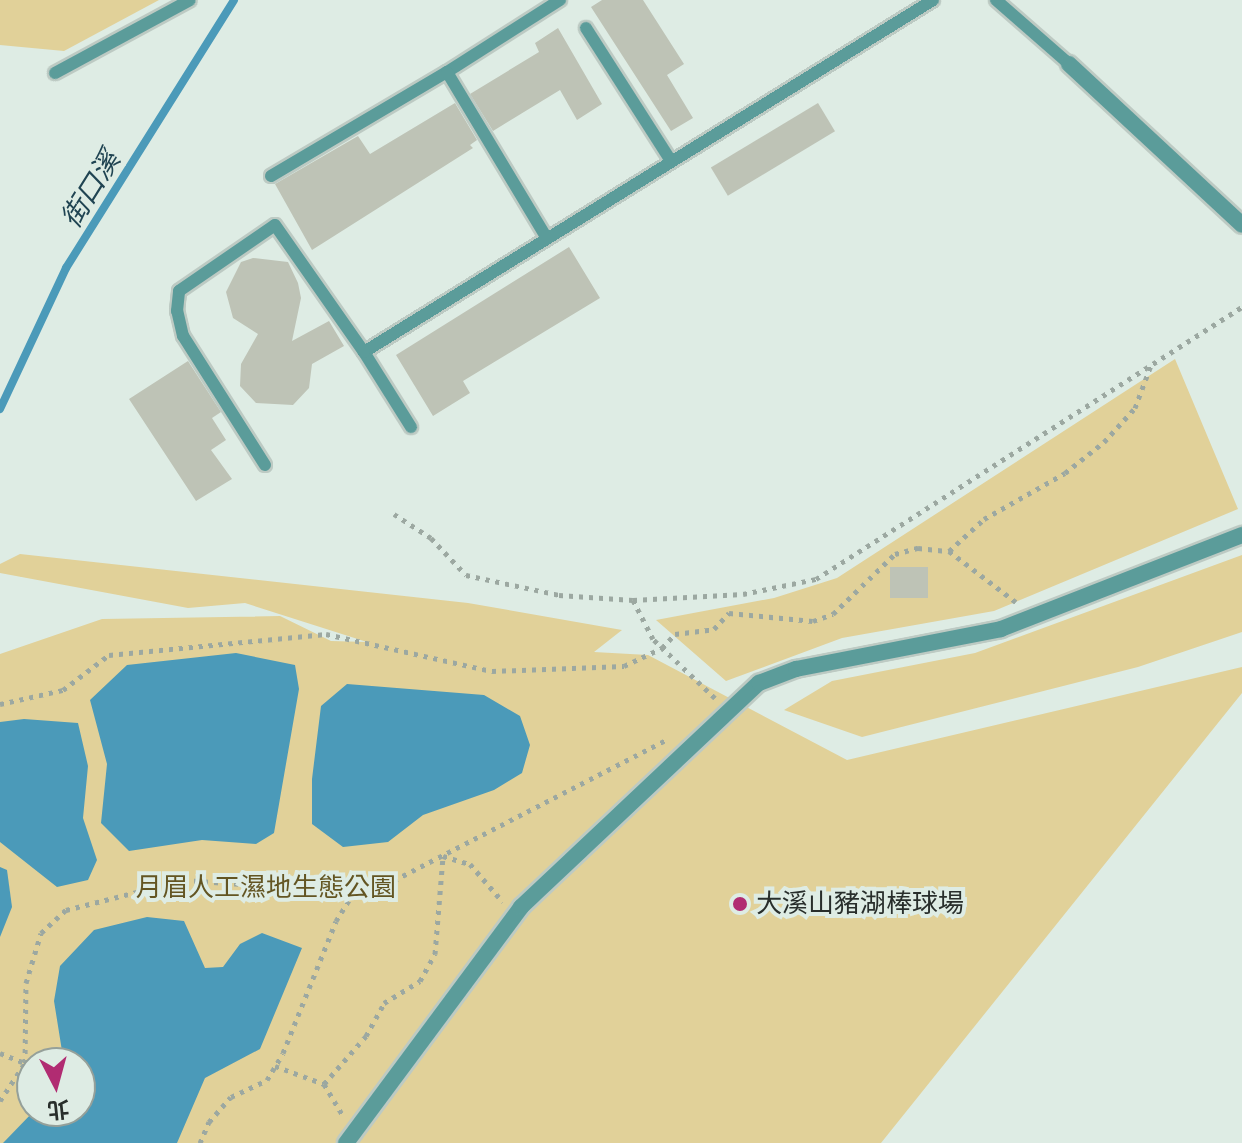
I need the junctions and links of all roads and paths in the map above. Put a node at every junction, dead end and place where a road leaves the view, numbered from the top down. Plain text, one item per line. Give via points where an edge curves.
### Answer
1 (190, 0) edge
2 (560, 0) edge
3 (933, 0) edge
4 (996, 0) edge
5 (586, 28) dead end
6 (1069, 64) joint
7 (447, 72) junction
8 (55, 73) dead end
9 (671, 161) junction
10 (271, 176) dead end
11 (1242, 225) edge
12 (546, 237) junction
13 (1242, 307) edge
14 (364, 352) junction
15 (1152, 363) junction
16 (411, 427) dead end
17 (265, 465) dead end
18 (394, 514) dead end
19 (1242, 535) edge
20 (949, 551) junction
21 (633, 600) junction
22 (1040, 613) junction
23 (662, 648) junction
24 (0, 704) edge
25 (727, 709) junction
26 (670, 738) dead end
27 (443, 856) junction
28 (354, 892) junction
29 (514, 916) junction
30 (25, 1047) edge
31 (275, 1066) junction
32 (16, 1077) edge
33 (324, 1084) junction
34 (0, 1101) edge
35 (350, 1138) edge
36 (200, 1143) edge

1 - 8 lane
2 - 7 lane
3 - 9 lane
4 - 6 lane
5 - 9 lane
6 - 11 street
7 - 10 lane
7 - 12 lane
9 - 12 lane
12 - 14 lane
13 - 15 path
14 - 16 lane
14 - 17 lane via 275,225 179,291 183,336
15 - 20 path via 1135,408 1104,442 1065,473 984,519
15 - 21 path via 816,579 743,594
18 - 21 path via 431,538 466,575 559,595
19 - 22 street
20 - 22 path via 978,569 1001,595
20 - 23 path via 918,548 895,554 833,614 813,621 729,613 714,629 675,634
21 - 23 path
22 - 25 street via 1001,629 796,669 759,683
23 - 24 path via 624,666 492,671 326,634 170,645 109,655 63,690
23 - 25 path
25 - 29 street
26 - 27 path
27 - 28 path via 385,885
27 - 29 path via 470,864
27 - 33 path via 435,954 420,981 384,1003 366,1036
28 - 30 path via 184,880 66,910 41,933 26,983
28 - 31 path
29 - 35 street
31 - 33 path
31 - 36 path via 267,1080 231,1097 209,1122
32 - 34 path
33 - 35 path

